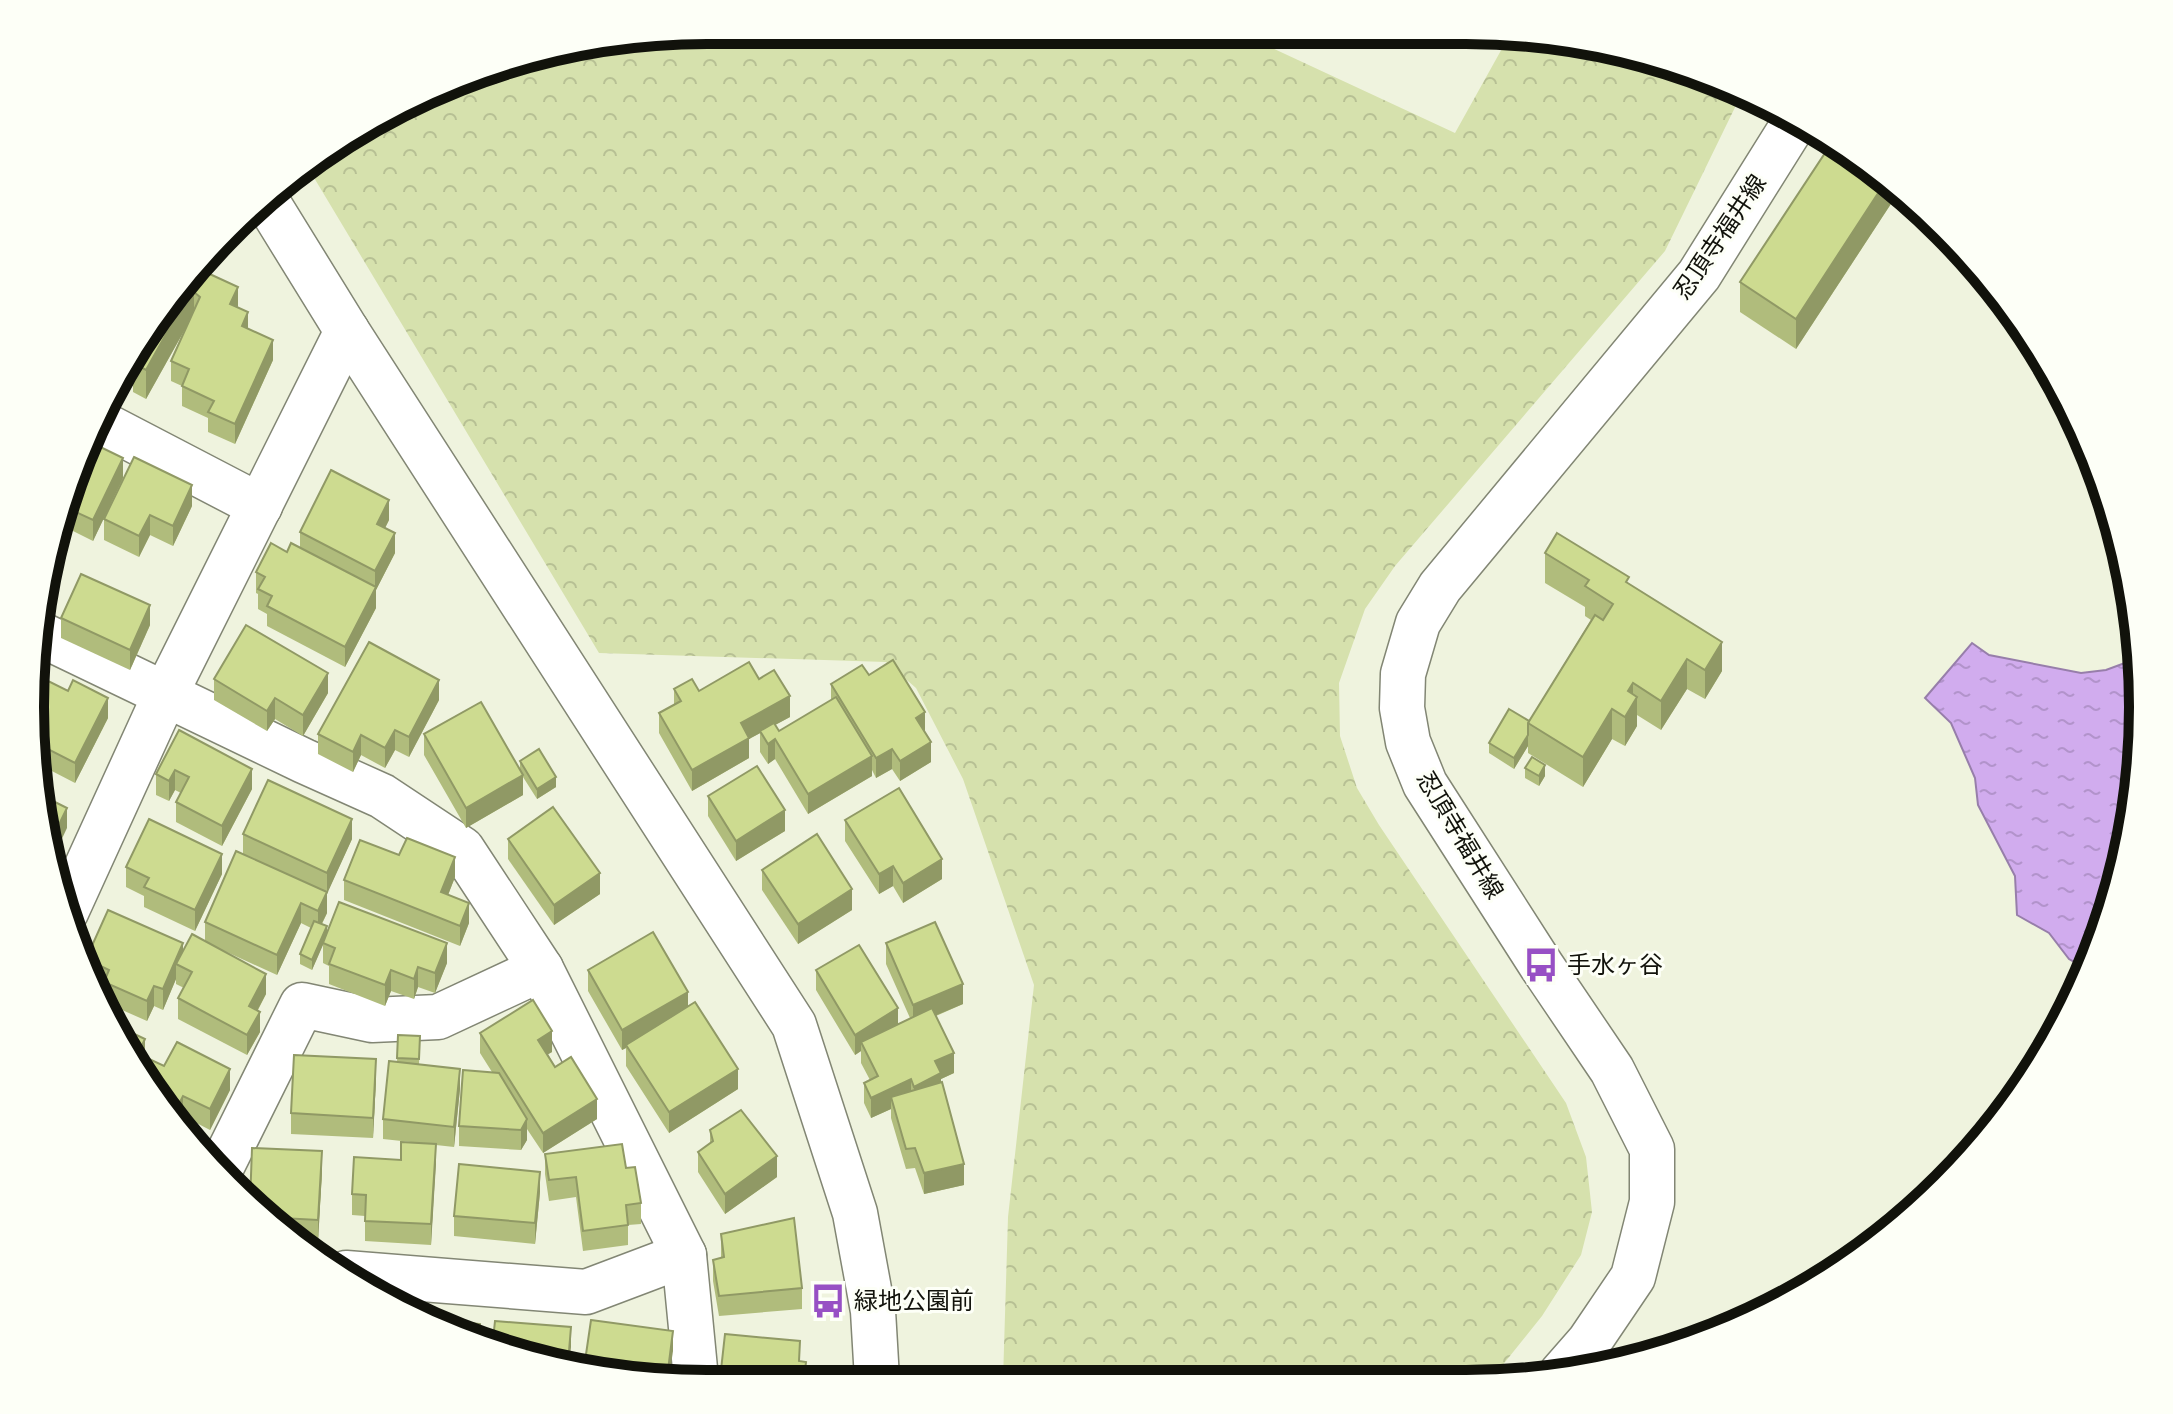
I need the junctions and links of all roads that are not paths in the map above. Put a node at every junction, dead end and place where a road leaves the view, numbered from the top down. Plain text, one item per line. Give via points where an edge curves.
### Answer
1 (1790, 129) edge
2 (271, 208) edge
3 (347, 331) junction
4 (106, 426) edge
5 (260, 506) junction
6 (48, 638) edge
7 (166, 693) junction
8 (72, 898) edge
9 (541, 969) junction
10 (224, 1161) edge
11 (684, 1255) junction
12 (365, 1274) edge
13 (1573, 1361) edge
14 (695, 1370) edge
15 (876, 1370) edge

1 - 13 street, 忍頂寺福井線 via 1699,275 1440,587 1418,623 1403,674 1408,742 1425,784 1612,1070 1652,1149 1652,1202 1633,1277
2 - 3 street
3 - 5 street
3 - 15 street via 794,1025 855,1213 873,1311
4 - 5 street
5 - 7 street
6 - 7 street
7 - 8 street
7 - 9 street via 382,796 462,849
9 - 10 street via 438,1017 372,1020 302,1005
9 - 11 street
11 - 12 street via 586,1292
11 - 14 street

